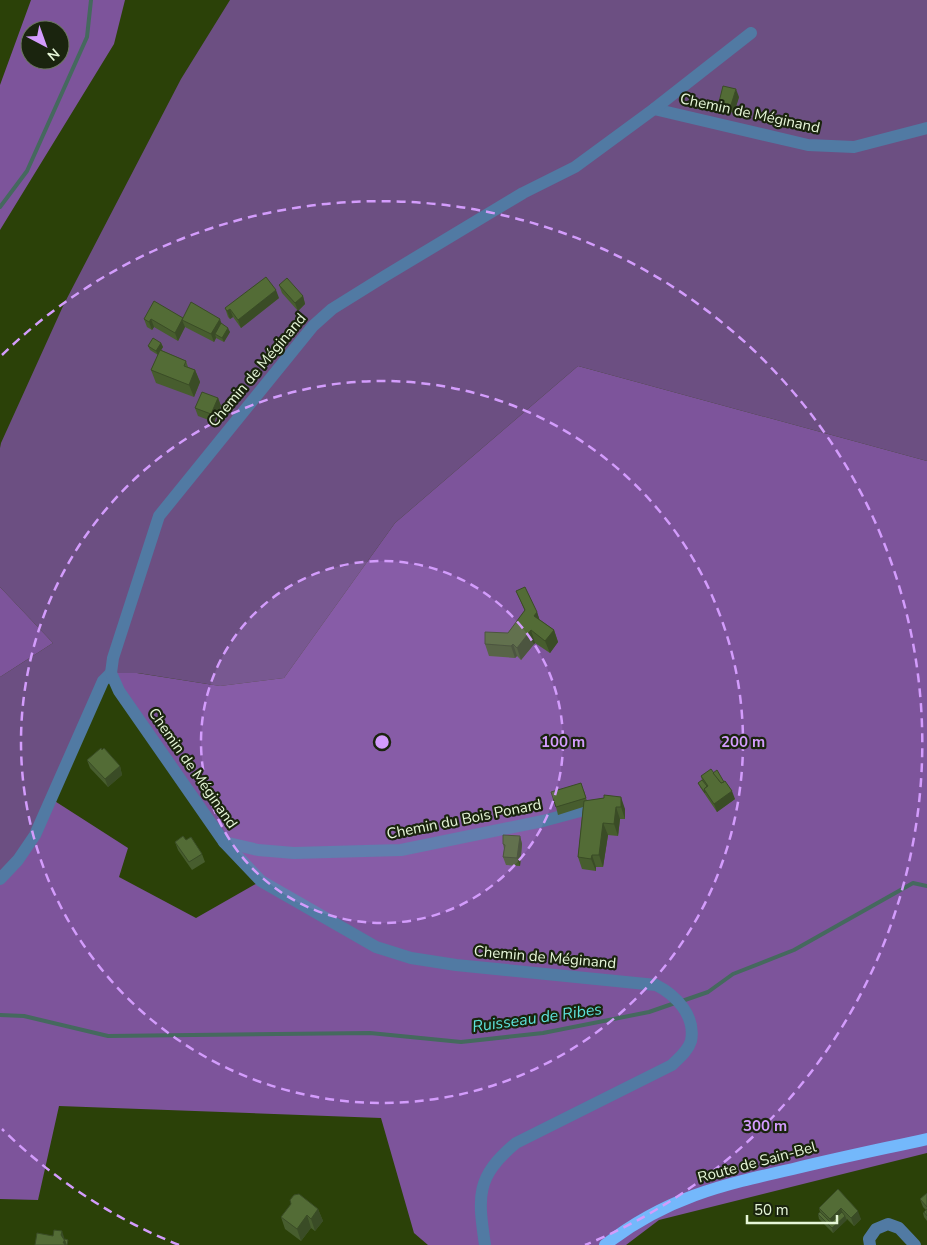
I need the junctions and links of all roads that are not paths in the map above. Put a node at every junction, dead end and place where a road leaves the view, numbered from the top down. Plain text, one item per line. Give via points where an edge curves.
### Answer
1 (751, 33) dead end
2 (654, 109) junction
3 (927, 128) edge
4 (112, 673) junction
5 (609, 803) edge
6 (224, 842) junction
7 (0, 879) edge
8 (927, 1139) edge
9 (485, 1245) edge
10 (605, 1245) edge
11 (870, 1245) edge
12 (915, 1245) edge

1 - 2 street, Chemin de Méginand
2 - 3 street, Chemin de Méginand via 808,145 854,147
2 - 4 street, Chemin de Méginand via 574,167 523,193 385,276 332,309 313,326 159,516 113,658
4 - 6 street, Chemin de Méginand via 119,691
4 - 7 street via 103,681 35,835
5 - 6 street, Chemin du Bois Ponard via 543,822 401,850 294,853 258,850
6 - 9 street, Chemin de Méginand via 261,881 376,947 411,958 456,965 656,985 679,1002 690,1022 691,1040 685,1053 672,1065 516,1143 499,1157 482,1190 480,1209
8 - 10 main road, Route de Sain-Bel via 734,1182 680,1200 651,1214
11 - 12 street via 869,1239 876,1229 888,1224 899,1228

